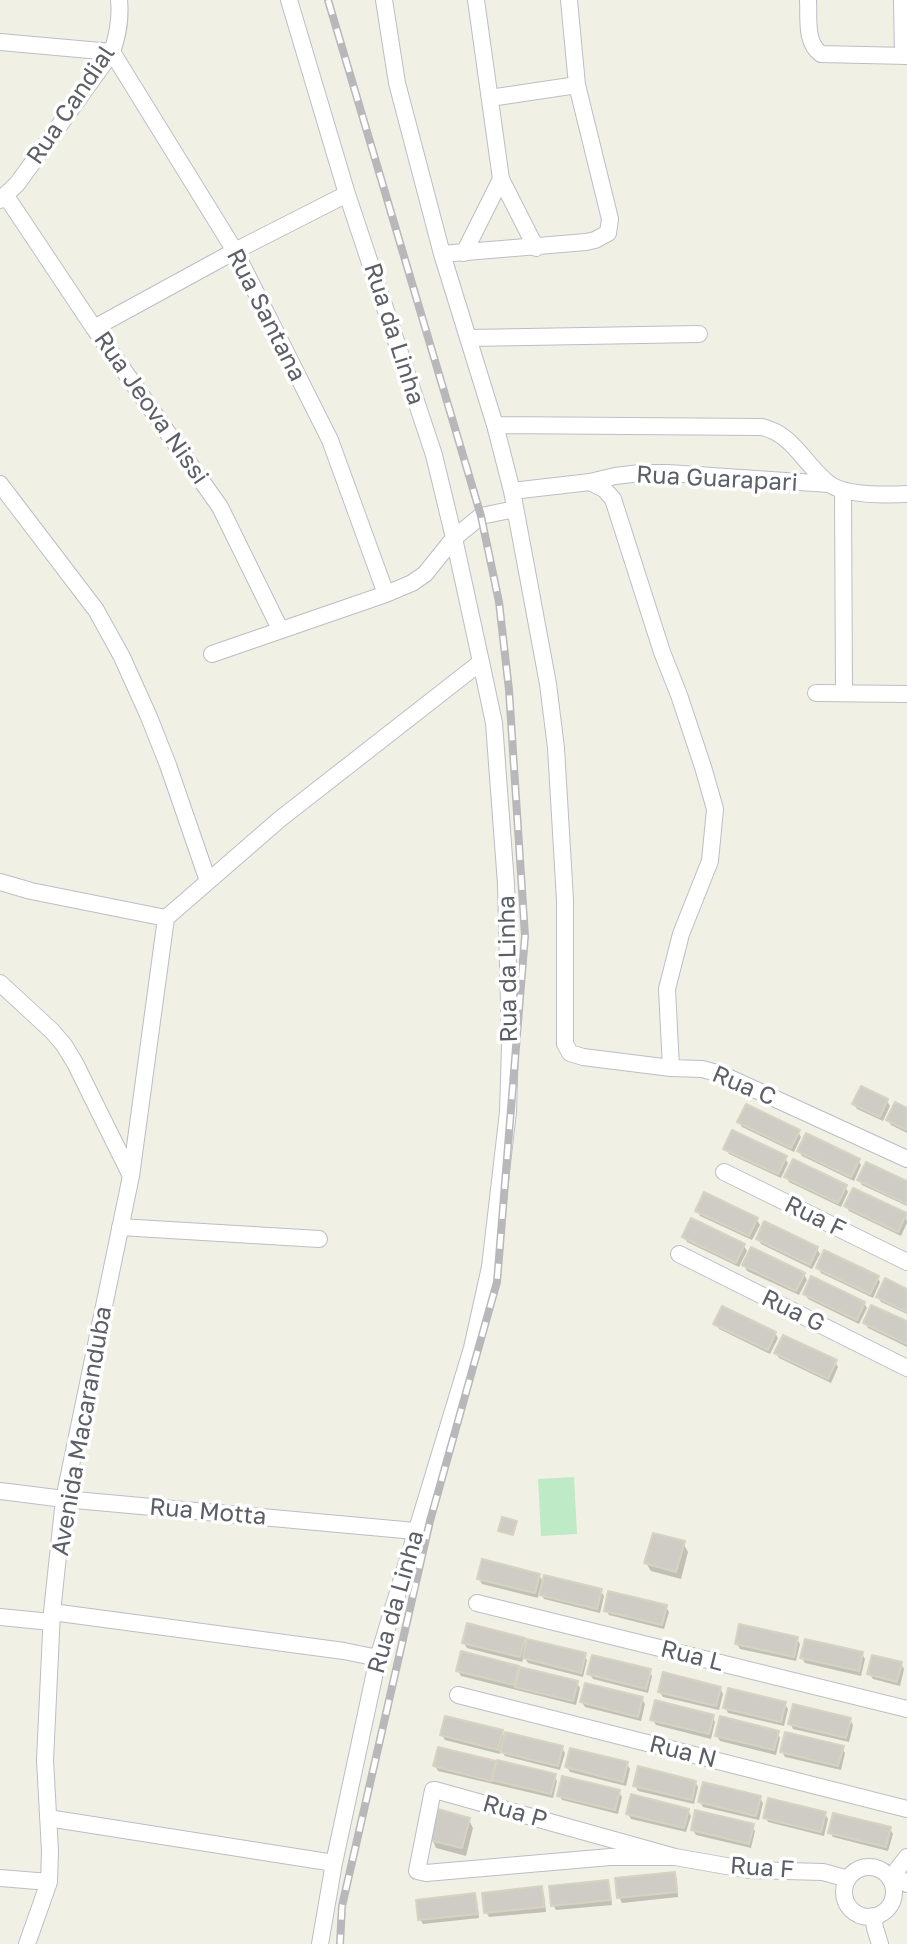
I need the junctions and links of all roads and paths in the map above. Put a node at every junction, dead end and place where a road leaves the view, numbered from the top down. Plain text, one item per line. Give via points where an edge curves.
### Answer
1 (119, 0) edge
2 (289, 0) edge
3 (384, 0) edge
4 (476, 0) edge
5 (569, 0) edge
6 (808, 0) edge
7 (902, 0) edge
8 (0, 42) edge
9 (112, 52) junction
10 (905, 56) edge
11 (577, 85) junction
12 (490, 98) junction
13 (501, 179) junction
14 (347, 194) junction
15 (3, 198) edge
16 (536, 248) junction
17 (235, 251) junction
18 (464, 253) junction
19 (442, 254) junction
20 (94, 328) junction
21 (699, 334) dead end
22 (469, 338) junction
23 (495, 425) junction
24 (590, 482) junction
25 (0, 484) edge
26 (836, 487) junction
27 (512, 491) junction
28 (907, 494) edge
29 (515, 509) junction
30 (454, 538) junction
31 (386, 594) junction
32 (280, 629) junction
33 (212, 654) dead end
34 (481, 662) junction
35 (816, 693) dead end
36 (844, 693) junction
37 (907, 694) edge
38 (208, 881) junction
39 (0, 882) edge
40 (166, 918) junction
41 (0, 983) edge
42 (671, 1068) junction
43 (907, 1159) edge
44 (724, 1172) dead end
45 (131, 1176) junction
46 (120, 1227) junction
47 (319, 1239) dead end
48 (679, 1254) dead end
49 (907, 1262) edge
50 (907, 1368) edge
51 (0, 1491) edge
52 (64, 1499) junction
53 (415, 1531) junction
54 (477, 1603) dead end
55 (0, 1617) edge
56 (52, 1617) junction
57 (378, 1658) junction
58 (458, 1695) dead end
59 (907, 1709) edge
60 (907, 1809) edge
61 (48, 1818) junction
62 (675, 1857) junction
63 (907, 1857) edge
64 (334, 1863) junction
65 (0, 1878) edge
66 (848, 1879) junction
67 (897, 1879) edge
68 (49, 1882) junction
69 (873, 1916) junction
70 (27, 1944) edge
71 (320, 1944) edge
72 (880, 1944) edge

1 - 9 street, Rua Candial via 121,17
2 - 14 street, Rua da Linha
3 - 19 street via 397,83
4 - 12 street
5 - 11 street
6 - 10 street via 816,52
7 - 10 street
8 - 9 street
9 - 15 street, Rua Candial
9 - 17 street, Rua Santana
11 - 12 street
11 - 16 street via 610,227 595,240
12 - 13 street
13 - 16 street
13 - 18 street
14 - 17 street
14 - 30 street, Rua da Linha via 426,429
15 - 20 street, Rua Jeova Nissi
16 - 18 street
17 - 20 street
17 - 31 street, Rua Santana via 330,440
18 - 19 street
19 - 22 street
20 - 32 street, Rua Jeova Nissi via 220,507
21 - 22 street
22 - 23 street
23 - 26 street via 762,427 787,439
23 - 27 street
24 - 26 street, Rua Guarapari via 668,473
24 - 27 street, Rua Guarapari
24 - 42 street via 613,499 715,809 710,861 681,934 667,989
25 - 38 street via 96,610 122,657 168,765
26 - 28 street, Rua Guarapari
26 - 36 street
27 - 29 street
29 - 30 street via 481,516
29 - 42 street, Rua C via 554,728 565,900 564,1038 570,1053 583,1057
30 - 31 street via 425,574
30 - 34 street, Rua da Linha
31 - 32 street
32 - 33 street
34 - 38 street
34 - 53 street, Rua da Linha via 494,723 506,884 508,1112 492,1256 475,1335
35 - 36 street
36 - 37 street
38 - 40 street
39 - 40 street
40 - 45 street, Avenida Macaranduba
41 - 45 street via 64,1045
42 - 43 street, Rua C via 721,1074
44 - 49 street, Rua F
45 - 46 street, Avenida Macaranduba
46 - 47 street
46 - 52 street, Avenida Macaranduba
48 - 50 street, Rua G
51 - 52 street, Rua Motta
52 - 53 street, Rua Motta
52 - 56 street, Avenida Macaranduba
53 - 57 street, Rua da Linha
54 - 59 street, Rua L
55 - 56 street
56 - 57 street
56 - 61 street, Avenida Macaranduba via 45,1760
57 - 64 street, Rua da Linha
58 - 60 street, Rua N
61 - 64 street
61 - 68 street, Avenida Macaranduba
62 - 62 street, Rua P via 433,1790 417,1871 610,1857
62 - 66 street, Rua F
63 - 67 street
64 - 71 street, Rua da Linha
65 - 68 street
66 - 67 street via 872,1868
66 - 69 street via 848,1905
67 - 69 street via 886,1910
68 - 70 street, Avenida Macaranduba
69 - 72 street

